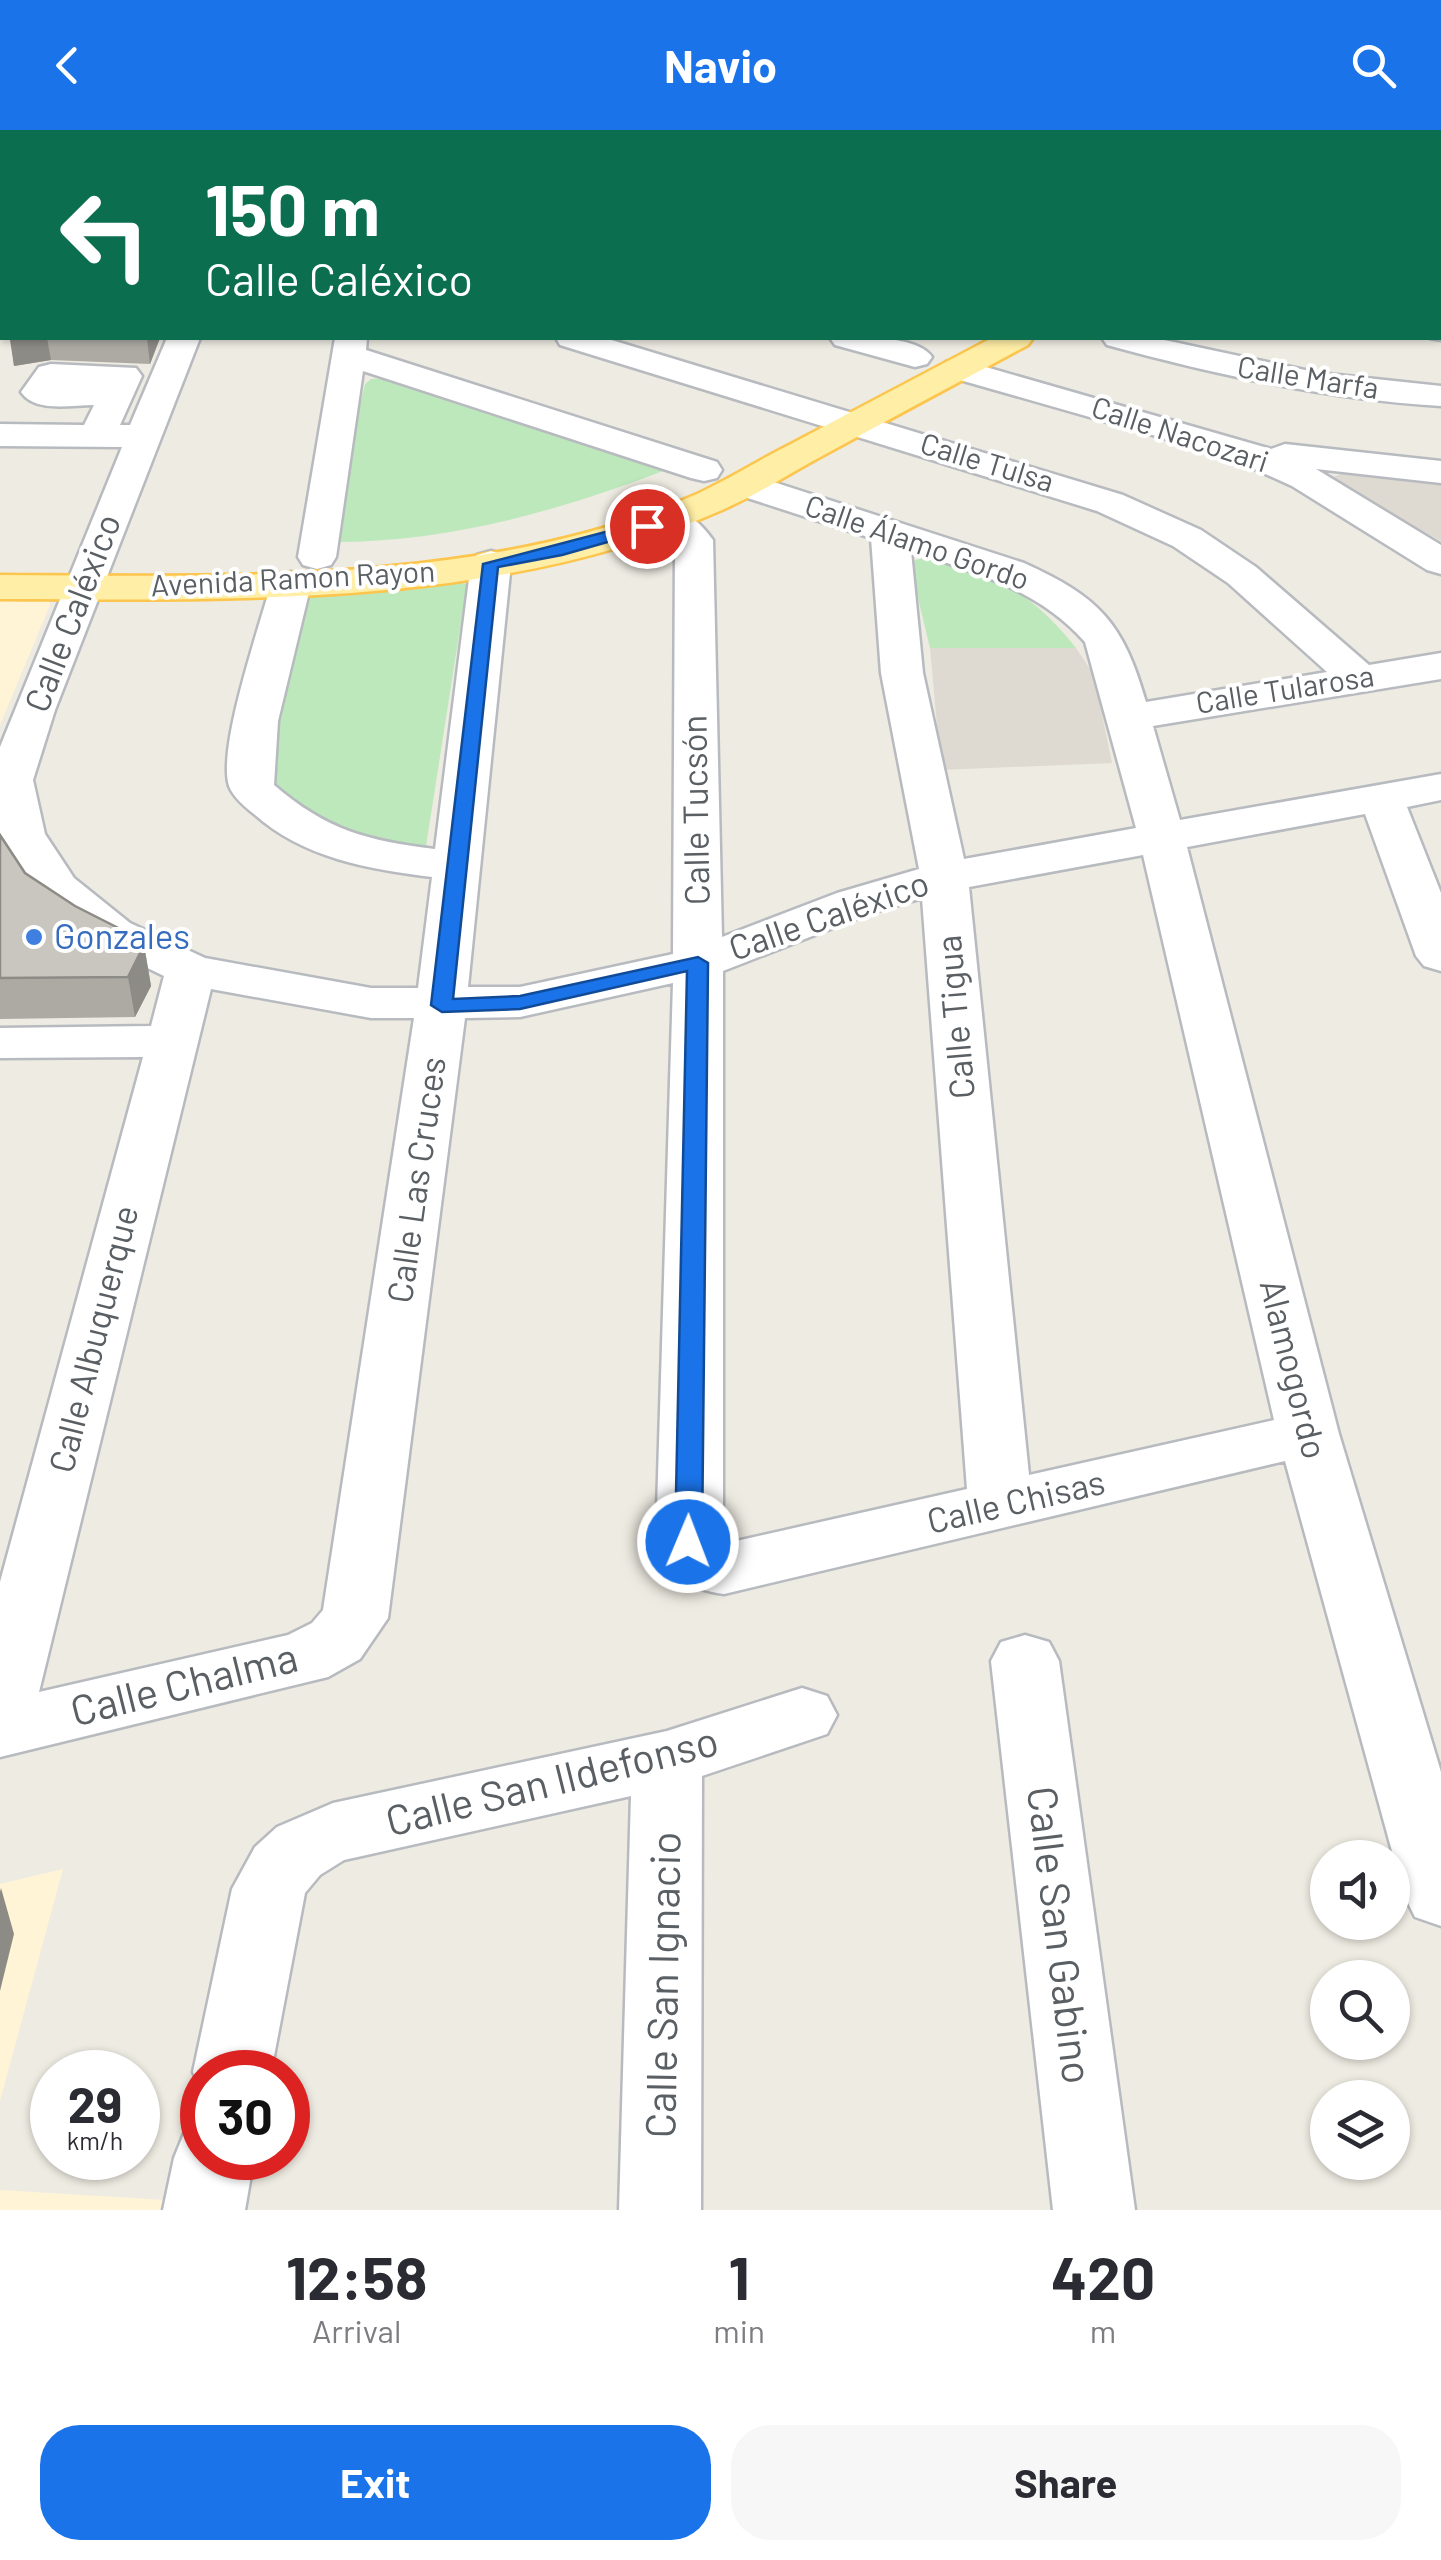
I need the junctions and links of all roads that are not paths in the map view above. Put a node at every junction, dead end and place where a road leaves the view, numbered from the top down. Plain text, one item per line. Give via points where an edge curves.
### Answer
1 (182, 340) edge
2 (579, 340) edge
3 (854, 340) edge
4 (1008, 340) edge
5 (1126, 340) edge
6 (350, 347) edge
7 (955, 353) edge
8 (915, 357) junction
9 (116, 396) dead end
10 (1441, 396) edge
11 (817, 410) junction
12 (858, 423) junction
13 (0, 435) edge
14 (98, 436) junction
15 (142, 436) junction
16 (1239, 448) junction
17 (704, 470) junction
18 (1441, 472) edge
19 (745, 484) junction
20 (669, 519) junction
21 (890, 532) junction
22 (0, 558) edge
23 (1441, 562) edge
24 (491, 564) junction
25 (304, 571) junction
26 (90, 573) junction
27 (0, 587) edge
28 (1441, 666) edge
29 (1357, 677) junction
30 (17, 711) edge
31 (1130, 716) junction
32 (1441, 787) edge
33 (1381, 797) junction
34 (1162, 838) junction
35 (455, 865) junction
36 (944, 877) junction
37 (1441, 956) edge
38 (698, 963) junction
39 (191, 970) junction
40 (442, 1005) junction
41 (170, 1041) junction
42 (0, 1043) edge
43 (1308, 1434) junction
44 (1000, 1506) junction
45 (724, 1569) joint
46 (355, 1618) joint
47 (1026, 1661) dead end
48 (0, 1710) edge
49 (802, 1715) dead end
50 (0, 1729) edge
51 (667, 1759) junction
52 (1441, 1894) edge
53 (237, 2050) edge
54 (210, 2180) edge
55 (204, 2210) edge
56 (660, 2210) edge
57 (1094, 2210) edge

1 - 15 street, Calle Caléxico
2 - 11 street, Calle Tulsa
3 - 8 street
4 - 7 main road, Avenida Ramon Rayon
5 - 10 street, Calle Marfa via 1298,380
6 - 17 street
6 - 25 street
7 - 8 main road, Avenida Ramon Rayon
7 - 12 main road, Avenida Ramon Rayon
7 - 16 street, Calle Nacozari
8 - 11 main road, Avenida Ramon Rayon
9 - 14 street
11 - 12 street, Calle Tulsa
11 - 17 main road, Avenida Ramon Rayon
12 - 19 main road, Avenida Ramon Rayon
12 - 29 street, Calle Tulsa via 1110,503 1186,538 1242,574
13 - 14 street
14 - 15 street
15 - 26 street, Calle Caléxico
16 - 18 street
16 - 23 street, Calle Nacozari via 1305,478
17 - 25 main road, Avenida Ramon Rayon via 578,518
19 - 20 main road, Avenida Ramon Rayon
19 - 21 street, Calle Álamo Gordo
20 - 24 main road, Avenida Ramon Rayon
20 - 38 street, Calle Tucsón via 694,540
21 - 31 street, Calle Álamo Gordo via 1010,571 1080,612 1104,639
21 - 36 street, Calle Tigua via 902,673
22 - 26 main road, Avenida Ramon Rayon
24 - 25 main road, Avenida Ramon Rayon via 418,576
24 - 35 street, Calle Las Cruces
25 - 26 main road, Avenida Ramon Rayon
25 - 35 street via 249,757 252,787 283,818 341,845
26 - 27 main road, Avenida Ramon Rayon
26 - 30 street, Calle Caléxico
28 - 29 street, Calle Tularosa
29 - 31 street, Calle Tularosa
30 - 39 street, Calle Caléxico via 11,780 22,834 57,888 113,933
31 - 34 street, Calle Álamo Gordo
32 - 33 street, Calle Caléxico
33 - 34 street, Calle Caléxico
33 - 37 street
34 - 36 street, Calle Caléxico
34 - 43 street, Alamogordo
35 - 40 street, Calle Las Cruces
36 - 38 street, Calle Caléxico via 798,922
36 - 44 street, Calle Tigua
38 - 40 street, Calle Caléxico via 520,1002
38 - 45 street, Calle Tucsón via 688,1542 706,1568
39 - 40 street, Calle Caléxico via 371,1004
39 - 41 street, Calle Albuquerque
40 - 46 street, Calle Las Cruces
41 - 42 street
41 - 48 street, Calle Albuquerque
43 - 44 street, Calle Chisas
43 - 52 street, Alamogordo
44 - 45 street, Calle Chisas
46 - 50 street, Calle Chalma via 336,1641 304,1658
47 - 57 street, Calle San Gabino
49 - 51 street, Calle San Ildefonso
51 - 53 street, Calle San Ildefonso via 301,1845 270,1888
51 - 56 street, Calle San Ignacio
54 - 55 street

